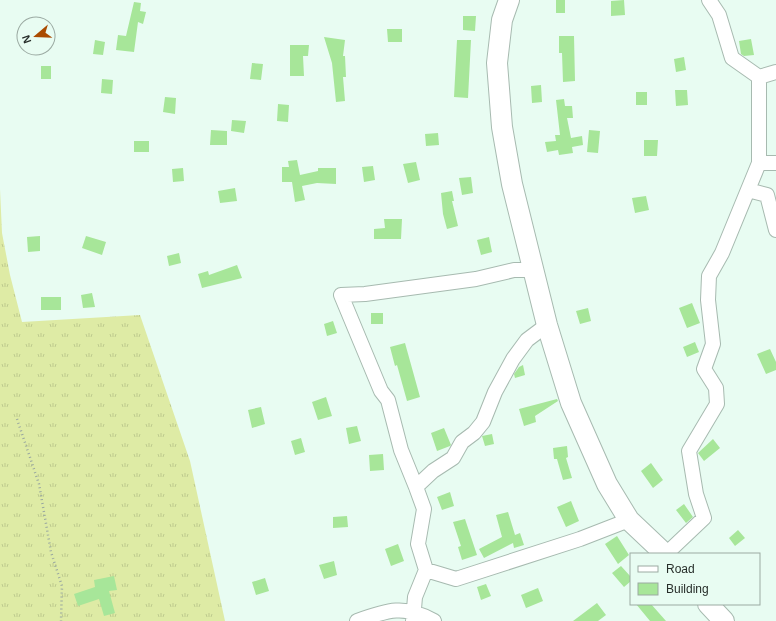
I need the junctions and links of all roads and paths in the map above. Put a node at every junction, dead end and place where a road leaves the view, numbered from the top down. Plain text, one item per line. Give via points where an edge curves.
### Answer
1 (508, 0) edge
2 (708, 0) edge
3 (776, 72) edge
4 (759, 77) junction
5 (759, 163) junction
6 (776, 163) edge
7 (748, 190) junction
8 (776, 230) edge
9 (534, 270) junction
10 (547, 325) junction
11 (17, 419) dead end
12 (416, 487) junction
13 (629, 520) junction
14 (664, 553) edge
15 (666, 553) edge
16 (426, 570) junction
17 (709, 605) edge
18 (413, 616) edge
19 (61, 621) edge
20 (357, 621) edge
21 (434, 621) edge
22 (724, 621) edge

1 - 9 main road via 502,20 497,62 502,127 512,184
2 - 4 street via 719,15 732,58
3 - 4 street
4 - 5 street
5 - 6 street
5 - 7 street
7 - 8 street via 767,195
7 - 15 street via 722,253 709,276 708,300 712,344 704,369 716,388 716,404 689,451 696,494 704,518
9 - 10 main road
9 - 12 street via 514,270 476,279 341,295 381,391 388,400 401,450
10 - 12 street via 528,340 513,359 495,392 483,422 462,442 453,458 433,471
10 - 13 main road via 571,403 607,484
11 - 19 path via 38,484 51,552 62,586
12 - 16 street via 424,509 418,544
13 - 14 main road
13 - 16 street via 580,539 456,579
16 - 18 street via 415,597
17 - 22 main road
18 - 20 street via 397,611 379,613
18 - 21 street

